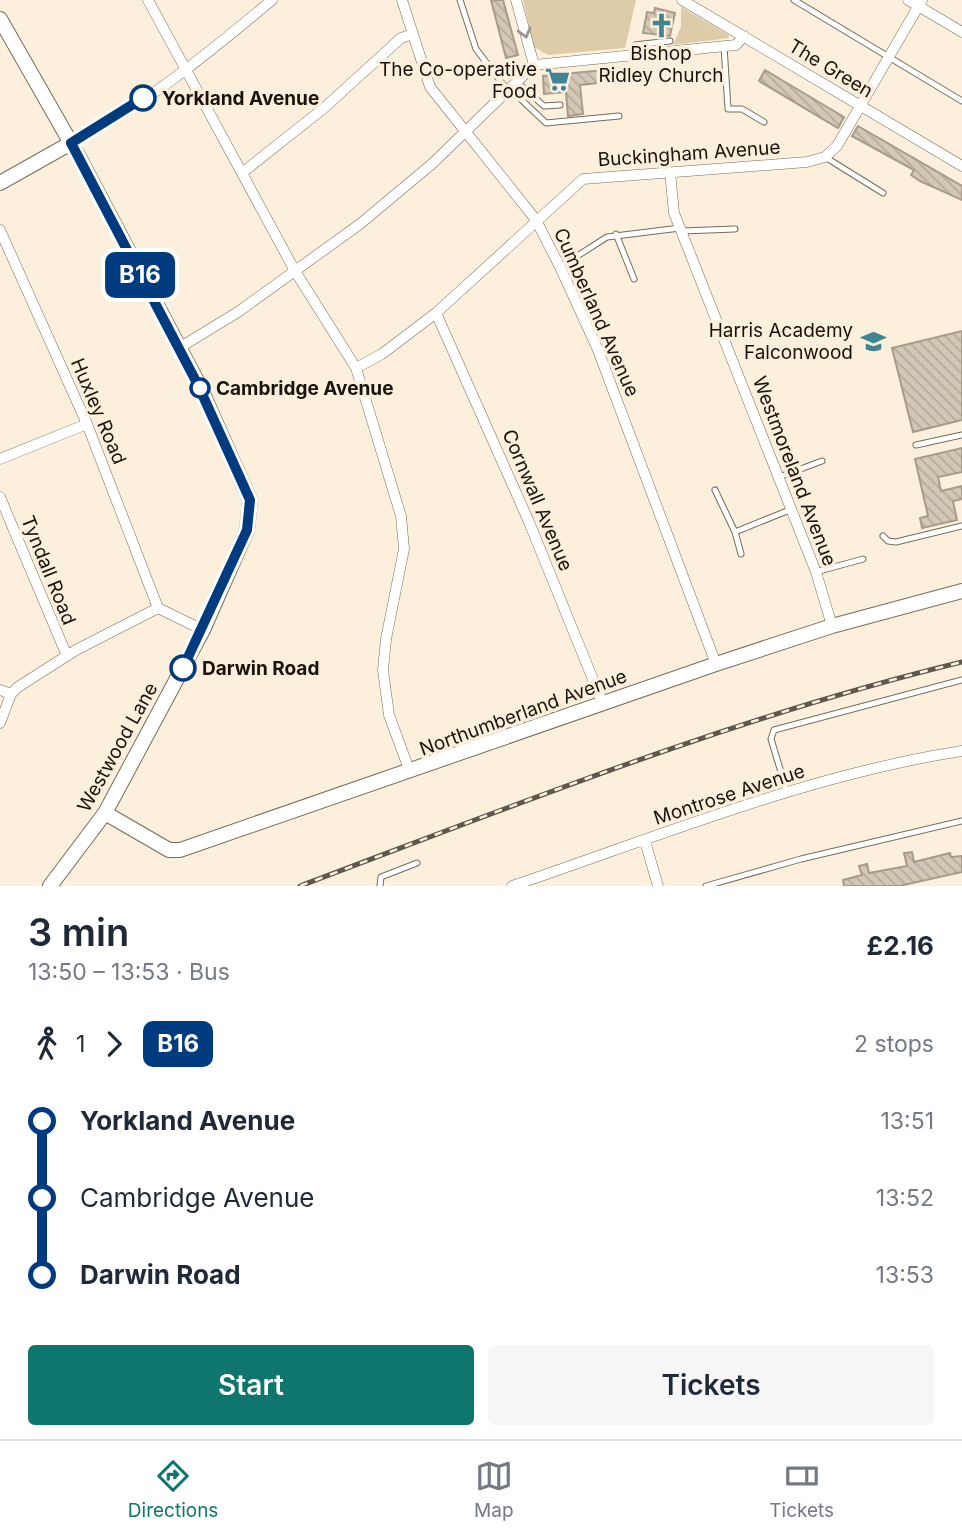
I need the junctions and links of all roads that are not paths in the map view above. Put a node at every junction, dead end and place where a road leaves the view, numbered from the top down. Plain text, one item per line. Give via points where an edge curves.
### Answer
1 (148, 0) edge
2 (272, 0) edge
3 (402, 0) edge
4 (460, 0) edge
5 (516, 0) edge
6 (682, 0) edge
7 (794, 0) edge
8 (908, 0) edge
9 (920, 3) edge
10 (1, 24) edge
11 (962, 32) edge
12 (413, 34) junction
13 (744, 36) junction
14 (670, 41) dead end
15 (724, 46) junction
16 (629, 56) junction
17 (888, 58) junction
18 (534, 65) junction
19 (185, 68) junction
20 (512, 88) junction
21 (962, 101) edge
22 (860, 105) junction
23 (560, 106) dead end
24 (619, 116) dead end
25 (764, 122) dead end
26 (466, 132) junction
27 (71, 143) junction
28 (825, 157) junction
29 (962, 166) edge
30 (670, 172) junction
31 (242, 173) junction
32 (0, 183) edge
33 (883, 193) dead end
34 (536, 220) junction
35 (735, 229) dead end
36 (0, 230) edge
37 (680, 230) junction
38 (616, 234) junction
39 (560, 267) junction
40 (295, 271) junction
41 (634, 279) dead end
42 (436, 313) junction
43 (179, 348) junction
44 (355, 368) junction
45 (87, 424) junction
46 (962, 435) edge
47 (916, 444) dead end
48 (0, 459) edge
49 (822, 461) dead end
50 (778, 478) junction
51 (715, 490) dead end
52 (0, 497) edge
53 (792, 509) junction
54 (962, 526) edge
55 (735, 532) junction
56 (883, 536) dead end
57 (741, 554) dead end
58 (863, 559) dead end
59 (816, 572) junction
60 (962, 591) edge
61 (158, 608) junction
62 (832, 626) junction
63 (203, 630) junction
64 (67, 656) junction
65 (716, 664) junction
66 (962, 680) edge
67 (0, 690) edge
68 (11, 694) junction
69 (603, 704) junction
70 (0, 723) edge
71 (962, 751) edge
72 (410, 772) junction
73 (787, 792) junction
74 (105, 813) junction
75 (962, 821) edge
76 (645, 841) junction
77 (416, 863) dead end
78 (50, 886) edge
79 (380, 886) edge
80 (512, 886) edge
81 (658, 886) edge
82 (706, 886) edge

1 - 19 street
2 - 19 street
3 - 12 street, Cumberland Avenue
4 - 20 lane via 475,49
5 -> 18 street
6 - 13 street, The Green
7 - 17 lane
8 - 9 street
9 - 11 street
9 - 17 street
10 - 27 street, Westwood Lane
12 - 26 street, Cumberland Avenue via 430,87
12 - 31 street via 401,38 324,108
13 - 15 street via 736,45
13 - 22 street, The Green
14 - 16 lane via 635,45
15 - 16 street via 645,59
15 - 25 lane via 728,109 742,109
16 - 18 street
17 - 21 lane
17 - 22 street
18 - 20 street
19 - 27 street via 123,113
19 - 31 street
20 - 23 lane via 544,106
20 - 24 lane via 546,123
20 - 26 street
22 - 28 street
22 - 29 street, The Green
26 - 34 street, Cumberland Avenue
26 - 40 street via 407,186
27 - 32 street
27 - 43 street, Westwood Lane
28 - 30 street, Buckingham Avenue
28 - 33 lane
30 - 34 street, Buckingham Avenue via 583,179
30 - 37 street, Westmoreland Avenue via 672,206
31 - 40 street
34 - 39 street, Cumberland Avenue
34 - 42 street, Buckingham Avenue
35 - 37 lane
36 - 45 street, Huxley Road
37 - 38 lane
37 - 50 street, Westmoreland Avenue
38 - 39 lane
38 - 41 lane
39 - 65 street, Cumberland Avenue via 598,350
40 - 43 street
40 - 44 street
42 - 44 street, Buckingham Avenue via 382,354
42 - 69 street, Cornwall Avenue
43 - 63 street, Westwood Lane via 250,500 247,530
44 - 72 street via 401,516 404,549 383,670 389,715
45 - 48 street
45 - 61 street, Huxley Road
46 - 47 lane
49 - 50 lane
50 - 53 street, Westmoreland Avenue
51 - 55 lane
52 - 64 street, Tyndall Road
53 - 55 lane
53 - 59 street, Westmoreland Avenue
54 - 56 lane via 896,542
55 - 57 lane
58 - 59 lane
59 - 62 street, Westmoreland Avenue
60 - 62 street, Northumberland Avenue
61 - 63 street
61 - 64 street
62 - 65 street, Northumberland Avenue
63 - 74 street, Westwood Lane
64 - 68 street
65 - 69 street, Northumberland Avenue
66 - 73 lane via 774,730 771,739
67 - 68 street
68 - 70 street
69 - 72 street, Northumberland Avenue
71 - 73 street, Montrose Avenue via 892,762
72 - 74 street, Northumberland Avenue via 180,850 169,850
73 - 76 street, Montrose Avenue
74 - 78 street, Westwood Lane
75 - 82 lane
76 - 80 street, Montrose Avenue
76 - 81 street
77 - 79 lane via 380,877

